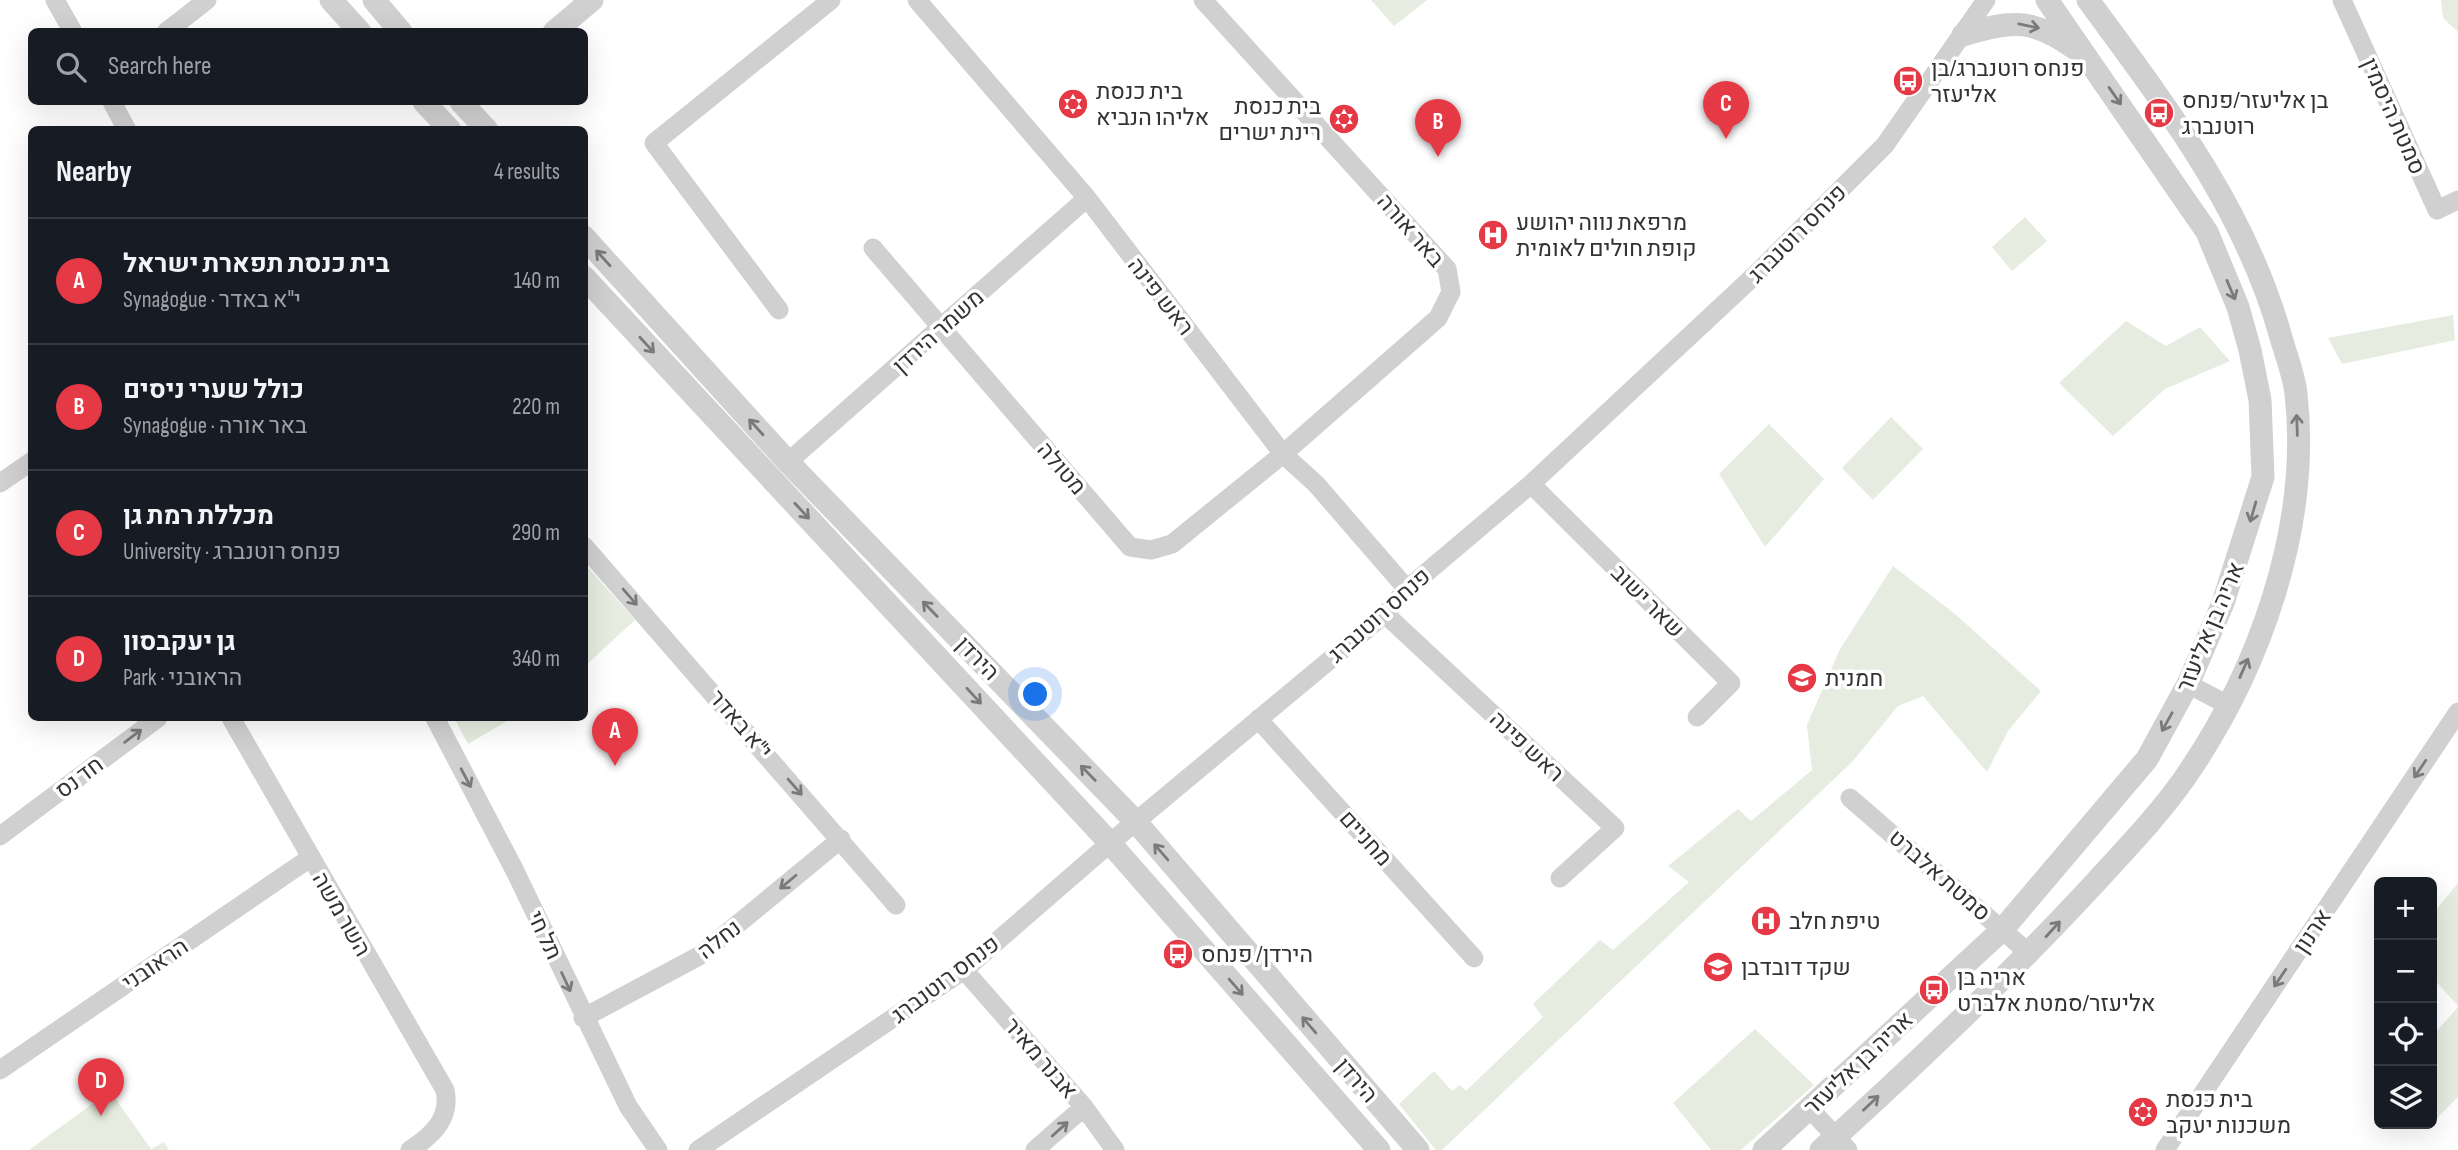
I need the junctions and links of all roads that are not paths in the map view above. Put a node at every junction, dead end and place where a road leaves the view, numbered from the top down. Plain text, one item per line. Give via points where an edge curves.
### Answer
1 (55, 0) edge
2 (207, 0) edge
3 (331, 0) edge
4 (374, 0) edge
5 (592, 0) edge
6 (831, 0) edge
7 (917, 0) edge
8 (1203, 0) edge
9 (1986, 0) edge
10 (2047, 0) edge
11 (2088, 0) edge
12 (2343, 0) edge
13 (71, 28) edge
14 (171, 28) edge
15 (356, 28) edge
16 (398, 28) edge
17 (559, 28) edge
18 (1963, 35) junction
19 (2089, 59) junction
20 (114, 105) edge
21 (427, 105) edge
22 (464, 105) edge
23 (467, 105) edge
24 (125, 126) edge
25 (446, 126) edge
26 (448, 126) edge
27 (483, 126) edge
28 (1087, 198) junction
29 (2458, 200) edge
30 (588, 241) edge
31 (873, 248) dead end
32 (588, 280) edge
33 (779, 310) dead end
34 (941, 328) junction
35 (1283, 454) junction
36 (788, 462) junction
37 (28, 464) edge
38 (0, 483) edge
39 (1531, 484) junction
40 (588, 551) edge
41 (1407, 589) junction
42 (1385, 614) junction
43 (2188, 684) junction
44 (2228, 705) junction
45 (2458, 712) edge
46 (1697, 717) dead end
47 (1258, 719) junction
48 (154, 721) edge
49 (233, 721) edge
50 (437, 721) edge
51 (1850, 798) dead end
52 (1136, 822) junction
53 (0, 835) edge
54 (841, 839) junction
55 (1110, 843) junction
56 (310, 858) junction
57 (1560, 878) dead end
58 (896, 905) dead end
59 (2003, 929) junction
60 (2029, 954) junction
61 (1474, 958) dead end
62 (964, 970) junction
63 (583, 1018) junction
64 (0, 1070) edge
65 (1084, 1107) junction
66 (1810, 1108) junction
67 (1835, 1146) edge
68 (410, 1150) edge
69 (658, 1150) edge
70 (698, 1150) edge
71 (1035, 1150) edge
72 (1115, 1150) edge
73 (1378, 1150) edge
74 (1418, 1150) edge
75 (1764, 1150) edge
76 (2165, 1150) edge

1 - 13 street
2 - 14 street
3 - 15 street
4 - 16 street
5 - 17 street
6 - 33 street via 654,143
7 - 28 street, ראש פינה
8 - 35 street, באר אורה via 1447,269 1451,292 1438,318
9 - 18 street, פנחס רוטנברג
10 - 19 street, אריה בן אליעזר
44 -> 11 street, אריה בן אליעזר via 2266,620 2287,542 2299,472 2296,392 2271,303 2236,218 2190,141
12 - 29 street, סמטת היסמין via 2437,211
18 -> 19 street via 2023,23 2050,31
18 - 39 street, פנחס רוטנברג via 1877,153 1755,275
19 -> 43 street, אריה בן אליעזר via 2207,232 2238,307 2260,400 2263,477 2223,603
20 - 24 street
21 - 25 street
22 - 26 street
23 - 27 street
28 - 34 street, משמר הירדן
28 - 35 street, ראש פינה
36 -> 30 street, הירדן
31 - 34 street, מטולה
32 -> 55 street, הירדן
34 - 35 street, מטולה via 1130,547 1151,550 1172,544
34 - 36 street, משמר הירדן
35 - 41 street, ראש פינה
52 -> 36 street, הירדן
37 - 38 street
39 - 41 street, פנחס רוטנברג
39 - 46 street, שאר ישוב via 1731,683
40 -> 54 street, י"א באדר
41 - 42 street, פנחס רוטנברג
42 - 47 street, פנחס רוטנברג
42 - 57 street, ראש פינה via 1615,828
43 - 44 street
43 -> 59 street, אריה בן אליעזר via 2147,759
60 -> 44 street, אריה בן אליעזר via 2183,780
45 -> 76 street, ארנון
47 - 52 street, פנחס רוטנברג
47 - 61 street, מחניים
53 -> 48 street, חד נס
49 - 56 street, השר משה
50 -> 63 street, תל חי via 515,871
51 - 59 street, סמטת אלברט
52 - 55 street, פנחס רוטנברג
74 -> 52 street, הירדן
54 - 58 street, י"א באדר
54 -> 63 street, נחלה via 699,956
55 - 62 street, פנחס רוטנברג
55 -> 73 street, הירדן
56 - 64 street, הראובני
56 - 68 street, השר משה via 445,1090 447,1111 432,1132
59 - 60 street, סמטת אלברט
59 - 66 street, אריה בן אליעזר
67 -> 60 street, אריה בן אליעזר
62 - 65 street, אבנר מאיר
62 - 70 street, פנחס רוטנברג
63 - 69 street, תל חי via 628,1106
71 -> 65 street
65 - 72 street, אבנר מאיר
66 - 67 street
66 - 75 street, אריה בן אליעזר

